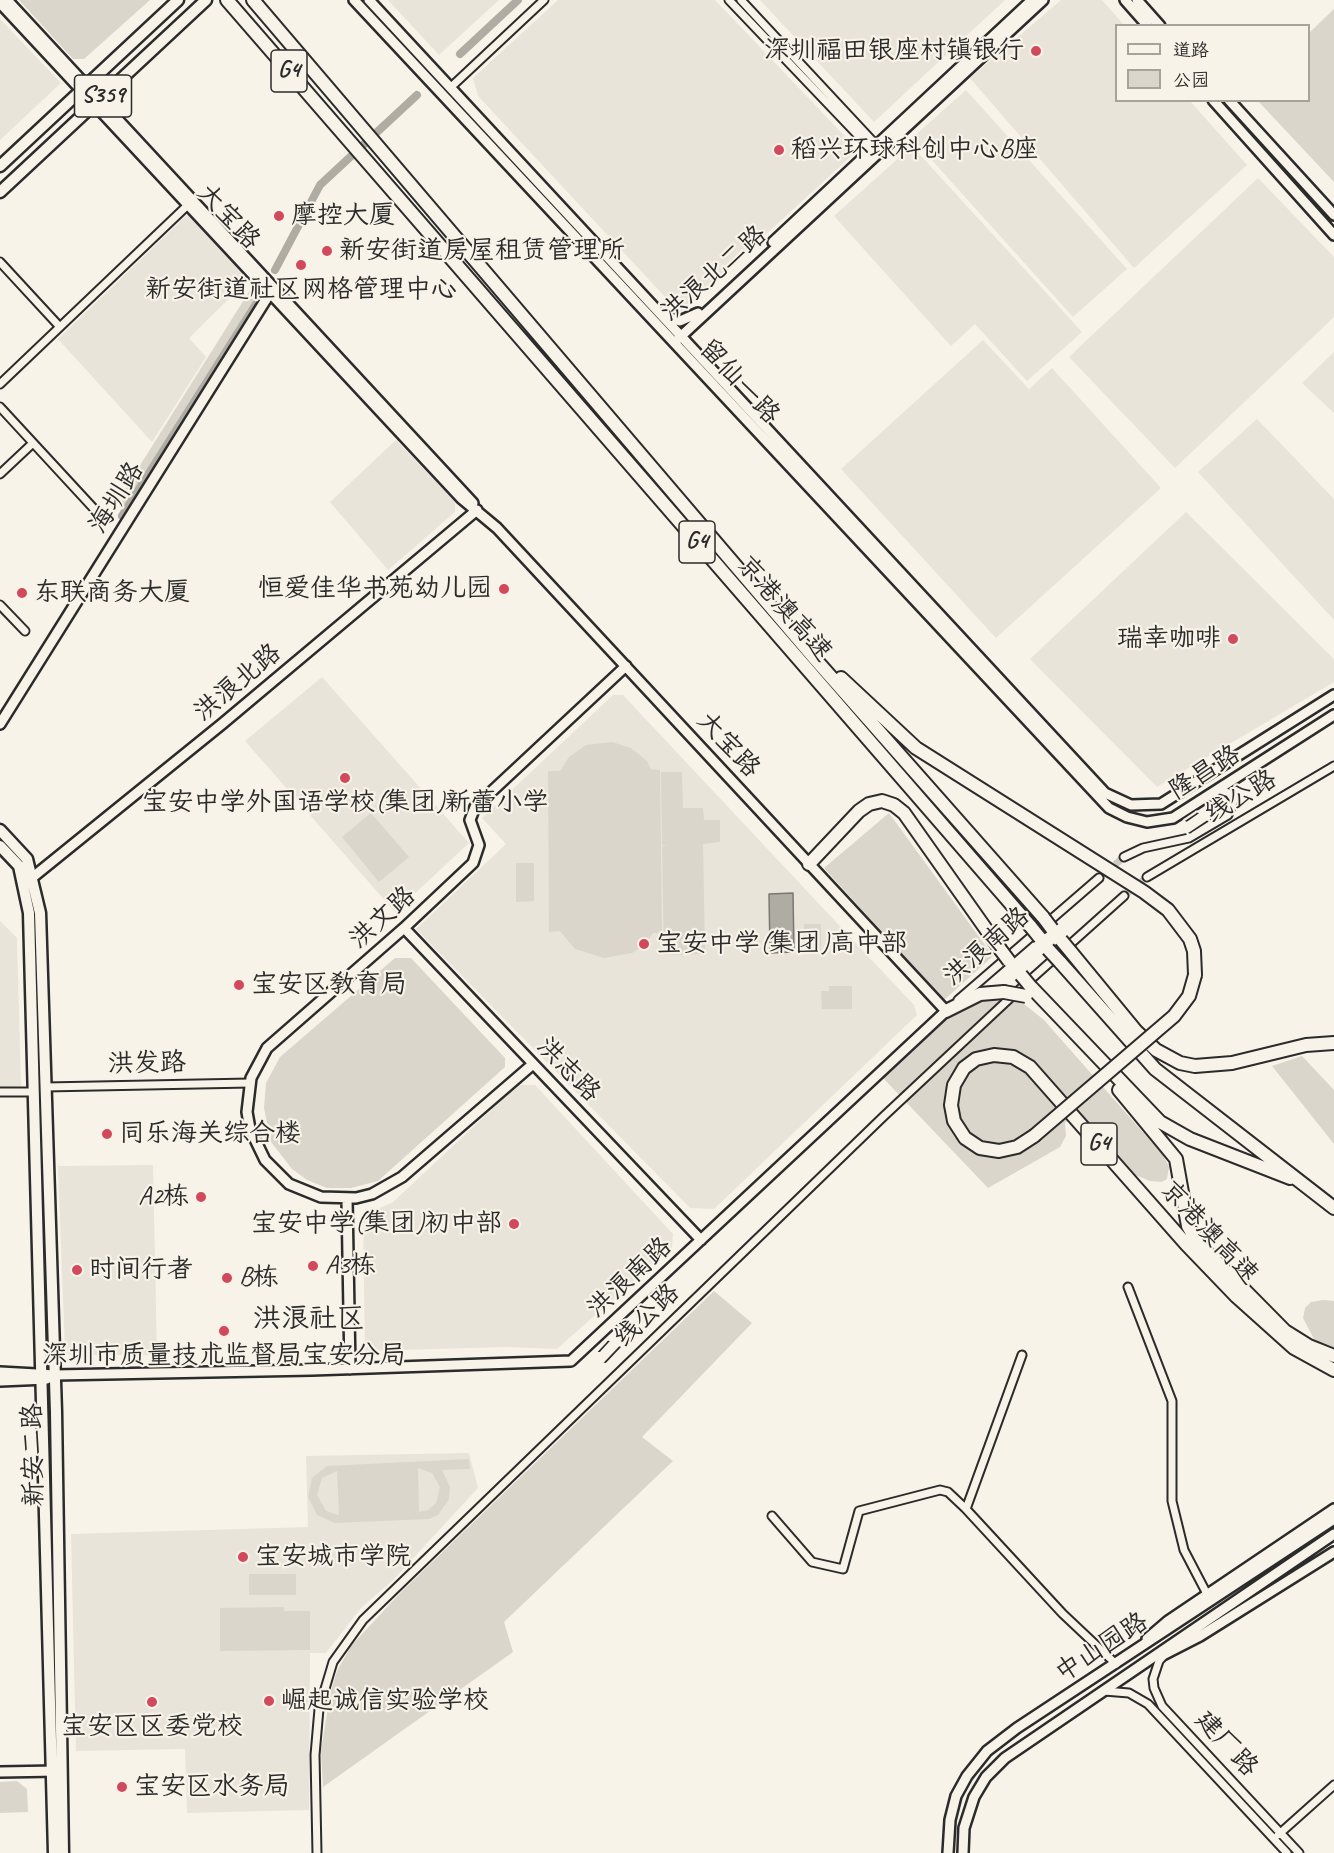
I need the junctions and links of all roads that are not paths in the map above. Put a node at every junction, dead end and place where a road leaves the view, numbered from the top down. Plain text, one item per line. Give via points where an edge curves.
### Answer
1 (8, 0) edge
2 (178, 0) edge
3 (206, 0) edge
4 (253, 0) edge
5 (354, 0) edge
6 (369, 0) edge
7 (544, 0) edge
8 (729, 0) edge
9 (741, 0) edge
10 (1032, 0) edge
11 (1043, 0) edge
12 (1125, 0) edge
13 (1137, 0) edge
14 (0, 3) edge
15 (230, 3) edge
16 (1146, 24) edge
17 (1158, 24) edge
18 (84, 88) junction
19 (450, 88) junction
20 (97, 102) junction
21 (1215, 102) edge
22 (1231, 102) edge
23 (876, 149) junction
24 (0, 166) edge
25 (0, 192) edge
26 (190, 202) junction
27 (1334, 215) edge
28 (1334, 235) edge
29 (0, 262) edge
30 (270, 293) junction
31 (658, 312) junction
32 (698, 313) junction
33 (60, 327) junction
34 (676, 336) junction
35 (0, 384) edge
36 (0, 407) edge
37 (33, 443) junction
38 (0, 474) edge
39 (477, 510) junction
40 (98, 512) dead end
41 (0, 605) edge
42 (780, 618) junction
43 (25, 631) dead end
44 (626, 666) junction
45 (1334, 695) edge
46 (1334, 716) edge
47 (0, 724) edge
48 (1334, 766) edge
49 (1096, 790) junction
50 (1220, 790) junction
51 (0, 830) edge
52 (0, 846) edge
53 (1124, 857) tunnel mouth
54 (809, 864) junction
55 (1147, 877) tunnel mouth
56 (1099, 878) tunnel mouth
57 (27, 882) junction
58 (1124, 896) tunnel mouth
59 (404, 928) junction
60 (1029, 992) junction
61 (946, 1011) junction
62 (1334, 1043) edge
63 (533, 1064) junction
64 (250, 1083) junction
65 (45, 1087) junction
66 (0, 1092) edge
67 (34, 1092) junction
68 (1305, 1185) junction
69 (347, 1199) junction
70 (1334, 1210) edge
71 (701, 1240) junction
72 (1197, 1242) junction
73 (1213, 1272) junction
74 (1128, 1287) dead end
75 (1022, 1355) dead end
76 (1334, 1356) edge
77 (350, 1369) junction
78 (1334, 1370) edge
79 (0, 1372) edge
80 (55, 1375) junction
81 (43, 1376) junction
82 (0, 1381) edge
83 (966, 1509) junction
84 (1334, 1509) edge
85 (772, 1516) dead end
86 (1334, 1519) edge
87 (1334, 1534) edge
88 (1334, 1552) edge
89 (1207, 1594) junction
90 (1133, 1653) junction
91 (1166, 1654) junction
92 (1116, 1664) junction
93 (1140, 1666) junction
94 (1104, 1691) junction
95 (58, 1771) junction
96 (0, 1772) edge
97 (1334, 1785) edge
98 (1280, 1833) junction
99 (1274, 1839) junction
100 (54, 1853) edge
101 (63, 1853) edge
102 (317, 1853) edge
103 (948, 1853) edge
104 (963, 1853) edge
105 (1287, 1853) edge
106 (1299, 1853) edge

1 - 18 main road, 大宝路
2 - 18 main road, S359
3 - 20 main road, S359
4 - 42 highway, 京港澳高速 / G4
5 - 34 main road, 留仙一路
6 - 19 main road, 留仙一路
7 - 19 street
8 - 23 street
9 - 23 street
10 - 23 main road, 洪浪北二路
11 - 23 main road, 洪浪北二路
12 - 16 main road
13 - 17 main road
14 - 18 main road, 大宝路
15 - 68 highway, 京港澳高速 / G4, bridge via 1155,1069
18 - 20 main road, 大宝路
18 - 24 main road, S359
19 - 31 main road, 留仙一路
20 - 25 main road, S359
20 - 26 main road, 大宝路
21 - 28 main road
22 - 27 main road
23 - 32 main road, 洪浪北二路
23 - 34 main road, 洪浪北二路
26 - 30 main road, 大宝路
26 - 33 street
26 - 39 main road, 大宝路 via 467,494
29 - 33 street
30 - 39 main road, 大宝路 via 461,498
30 - 47 main road, 海圳路
31 - 32 main road via 674,321 687,320
31 - 34 main road, 留仙一路
32 - 34 main road, 洪浪北二路
33 - 35 street
34 - 49 main road, 留仙一路
36 - 37 street
37 - 38 street
37 - 40 street
39 - 44 main road, 大宝路
39 - 57 main road, 洪浪北路
41 - 43 street
42 - 62 highway, 京港澳高速 / G4, bridge via 1043,917 1136,1031 1168,1059 1195,1066 1232,1063 1306,1045
42 - 73 highway, 京港澳高速 / G4, bridge via 916,748 1144,892 1168,910 1190,939 1195,975 1189,996 1174,1016 1034,1136 1017,1147 999,1151 980,1148 965,1138 954,1121 951,1106 954,1085 963,1068 980,1058 1003,1056 1022,1061 1035,1071
44 - 54 main road, 大宝路
44 - 59 main road, 洪文路 via 475,807 470,820 479,845 477,858
45 - 49 main road, 隆昌路 via 1161,804 1125,804
46 - 50 main road, 隆昌路
48 - 55 street, 二线公路
49 - 50 main road, 隆昌路 via 1116,813 1136,821 1157,822 1173,818
50 - 53 street via 1234,800 1228,815 1189,838 1143,848
51 - 57 main road via 27,860
52 - 57 main road via 19,866
54 - 60 highway, bridge via 864,808 882,801 894,805 904,813 1021,975
54 - 61 main road, 大宝路
56 - 61 street, 洪浪南路
57 - 65 main road, 新安二路 via 40,913
57 - 67 main road, 新安二路
58 - 102 street, 二线公路 via 884,1116 363,1620 333,1662 320,1709 315,1755
59 - 63 main road, 洪志路
59 - 64 main road, 洪文路 via 279,1036 258,1062
60 - 61 highway, bridge via 980,994
60 - 68 highway via 1160,1122 1190,1139
60 - 72 highway via 1172,1153 1179,1167 1188,1226
61 - 71 main road, 洪浪南路
63 - 69 main road, 洪文路 via 402,1177 372,1194
63 - 71 main road, 洪志路
64 - 65 street, 洪发路
64 - 69 main road, 洪文路 via 250,1129 265,1160 289,1184 305,1192
65 - 80 main road, 新安二路
66 - 67 street
67 - 81 main road, 新安二路
68 - 70 highway, G4
69 - 77 main road
71 - 77 main road, 洪浪南路 via 571,1361
72 - 73 highway
72 - 76 highway via 1285,1331
73 - 78 highway, 京港澳高速 / G4 via 1294,1348
74 - 89 street via 1172,1401 1172,1501 1184,1550
75 - 83 street
77 - 80 main road, 洪浪南路
79 - 81 main road
80 - 81 main road, 洪浪南路
80 - 95 main road, 新安二路
81 - 82 main road
81 - 95 main road, 新安二路
83 - 85 street via 948,1492 940,1490 860,1511 843,1569 812,1562
83 - 92 street via 1063,1614
84 - 89 main road
86 - 90 main road, 中山园路
87 - 93 main road, 中山园路
88 - 91 main road
89 - 90 main road via 1168,1621
90 - 92 main road, 中山园路
91 - 93 main road
91 - 98 street, 建厂路 via 1153,1679 1162,1706
92 - 103 main road, 中山园路 via 1017,1728 979,1759 956,1796
93 - 94 main road, 中山园路
94 - 99 street, 建厂路 via 1129,1693 1148,1704
94 - 104 main road, 中山园路 via 1016,1750 986,1777 968,1812
95 - 96 main road
95 - 100 main road, 新安二路
95 - 101 main road, 新安二路
97 - 98 street
98 - 99 street
98 - 106 street, 建厂路
99 - 105 street, 建厂路

